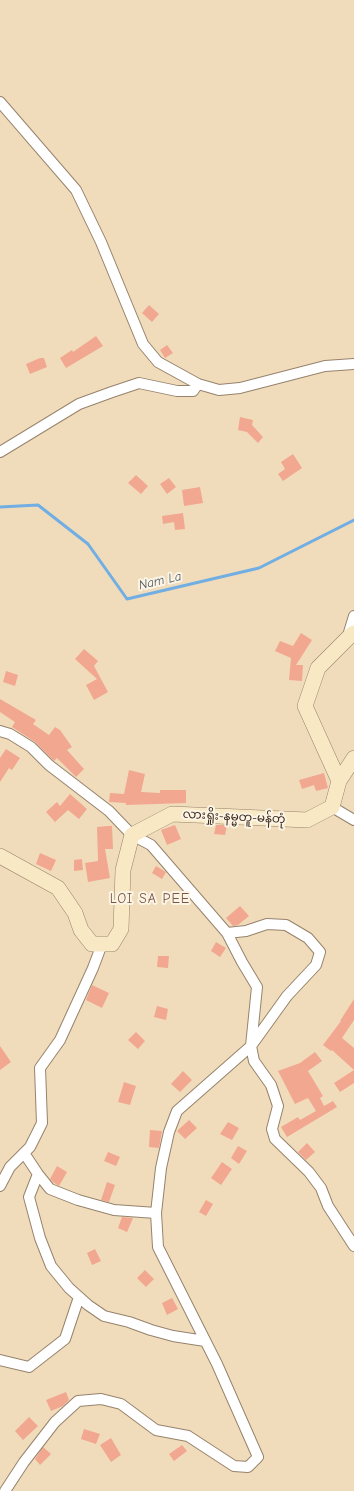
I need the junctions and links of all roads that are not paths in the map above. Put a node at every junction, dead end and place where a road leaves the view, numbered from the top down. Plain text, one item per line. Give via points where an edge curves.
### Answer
1 (0, 102) edge
2 (354, 364) edge
3 (198, 384) junction
4 (0, 452) edge
5 (354, 616) edge
6 (350, 636) edge
7 (0, 731) edge
8 (354, 758) edge
9 (339, 781) junction
10 (332, 807) junction
11 (354, 820) edge
12 (132, 835) junction
13 (0, 856) edge
14 (227, 933) junction
15 (102, 944) junction
16 (252, 1046) junction
17 (24, 1153) junction
18 (38, 1174) junction
19 (0, 1186) edge
20 (156, 1213) junction
21 (354, 1246) edge
22 (79, 1297) junction
23 (205, 1341) junction
24 (0, 1360) edge
25 (5, 1491) edge

1 - 3 street via 76,190 101,242 143,344 158,362
2 - 3 street via 325,366 240,388 219,390
3 - 4 street via 193,391 176,391 139,383 112,392 79,404
5 - 6 street
6 - 9 main road via 318,668 305,706
7 - 12 street via 31,747 109,811
8 - 9 main road
9 - 10 main road
10 - 11 street
10 - 12 main road, လားရှိုး-နမ္မတူ-မန်တုံ via 307,820 172,814
12 - 14 street via 152,845
12 - 15 main road via 123,870 121,929 112,944
13 - 15 main road via 58,888 75,913 81,930 92,944
14 - 16 street via 257,986
14 - 16 street via 246,931 267,924 286,925 308,938 320,952 316,965 287,996
15 - 17 street via 60,1040 40,1068 42,1123 30,1147
16 - 20 street via 177,1111 169,1132 161,1168
16 - 21 street via 254,1061 271,1085 278,1106 272,1129 275,1139 309,1172 321,1188 328,1206
17 - 18 street
17 - 19 street via 10,1168
18 - 20 street via 50,1189 78,1200 114,1210
18 - 22 street via 29,1197 40,1238 50,1266
20 - 23 street via 158,1247
22 - 23 street via 104,1316 173,1336
22 - 24 street via 64,1339 29,1367
23 - 25 street via 258,1457 248,1467 234,1466 188,1436 156,1430 120,1404 101,1399 78,1401 55,1422

